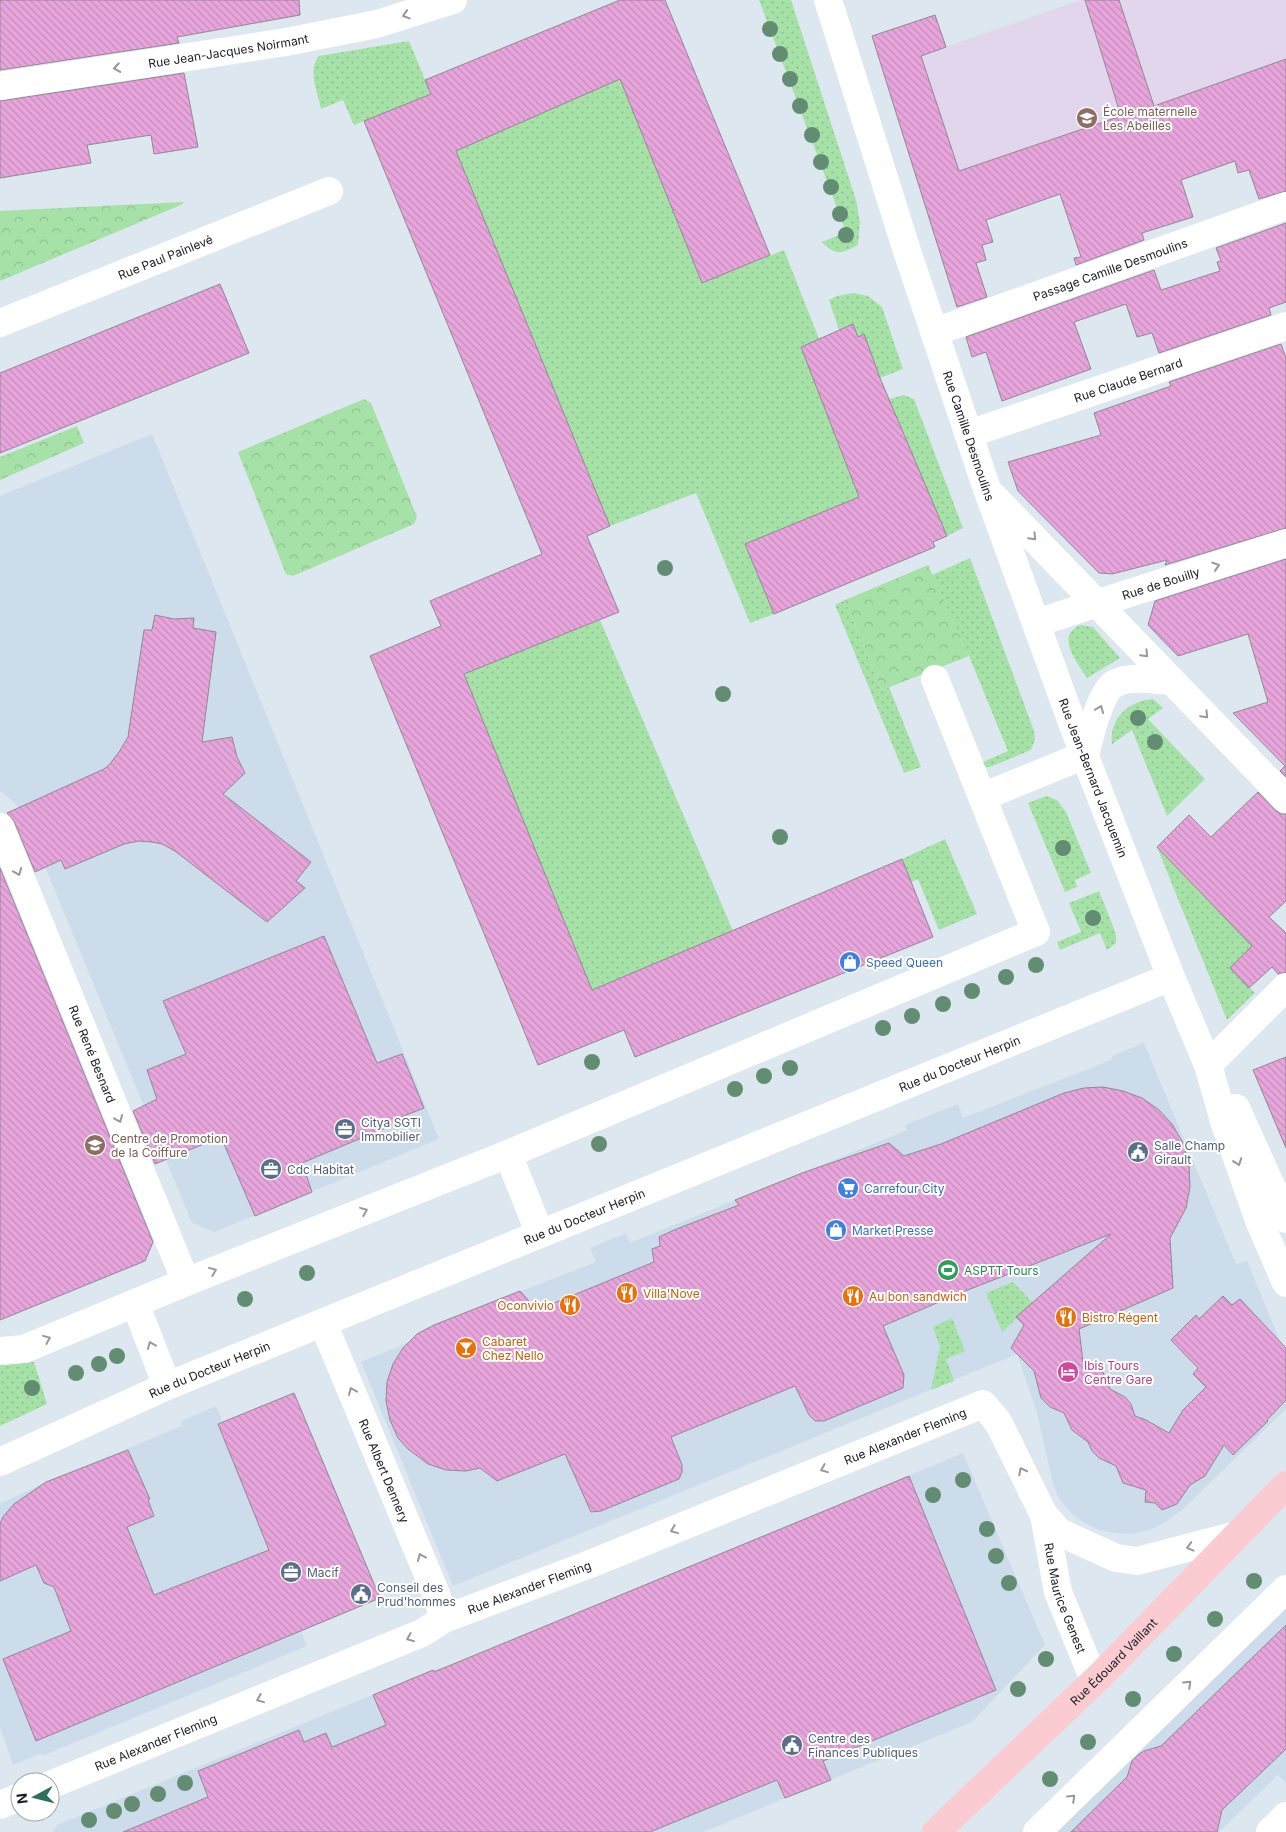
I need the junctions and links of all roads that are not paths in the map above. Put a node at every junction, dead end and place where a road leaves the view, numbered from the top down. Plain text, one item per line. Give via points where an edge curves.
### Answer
1 (453, 0) edge
2 (828, 0) edge
3 (0, 86) edge
4 (329, 191) dead end
5 (1286, 206) edge
6 (0, 322) edge
7 (1286, 326) edge
8 (935, 332) junction
9 (969, 434) junction
10 (987, 489) junction
11 (1286, 543) edge
12 (1097, 603) junction
13 (1036, 623) junction
14 (935, 679) dead end
15 (1171, 681) junction
16 (1085, 755) junction
17 (982, 798) junction
18 (1286, 799) edge
19 (0, 826) edge
20 (1171, 977) junction
21 (1286, 987) edge
22 (1208, 1065) junction
23 (508, 1154) junction
24 (1286, 1219) edge
25 (540, 1234) junction
26 (186, 1282) junction
27 (1286, 1283) edge
28 (135, 1303) junction
29 (322, 1323) junction
30 (0, 1352) edge
31 (168, 1386) junction
32 (982, 1404) joint
33 (0, 1462) edge
34 (1286, 1485) edge
35 (1044, 1515) junction
36 (1238, 1534) junction
37 (1286, 1589) edge
38 (444, 1619) junction
39 (1094, 1680) junction
40 (60, 1781) edge
41 (1286, 1816) edge
42 (936, 1832) edge
43 (1037, 1832) edge
44 (1270, 1832) edge

1 -> 3 street, Rue Jean-Jacques Noirmant via 377,24 286,42
2 - 8 street, Rue Camille Desmoulins
4 - 6 street, Rue Paul Painlevé
5 - 8 street, Passage Camille Desmoulins
7 - 9 street, Rue Claude Bernard
8 - 9 street, Rue Camille Desmoulins
9 - 10 street, Rue Camille Desmoulins
10 -> 12 street, Rue Camille Desmoulins
10 - 13 street, Rue Jean-Bernard Jacquemin
12 -> 11 street, Rue de Bouilly
12 - 13 street, Rue de Bouilly
12 -> 15 street, Rue Camille Desmoulins
13 - 16 street, Rue Jean-Bernard Jacquemin
14 - 17 street
16 -> 15 street via 1093,724 1114,684 1136,678
15 -> 18 street, Rue Camille Desmoulins
16 - 17 street
16 - 20 street, Rue Jean-Bernard Jacquemin
17 - 23 street via 1036,932
19 -> 26 street, Rue René Besnard
20 - 22 street, Rue Jean-Bernard Jacquemin
20 - 25 street, Rue du Docteur Herpin
21 - 22 street
22 - 24 street, Rue Jean-Bernard Jacquemin via 1231,1098
22 -> 27 street, Rue Jean-Bernard Jacquemin via 1224,1124
23 - 25 street
26 -> 23 street
25 - 29 street, Rue du Docteur Herpin
26 - 28 street
30 -> 28 street via 24,1348
31 -> 28 street
29 - 31 street, Rue du Docteur Herpin
38 -> 29 street, Rue Albert Dennery
31 - 33 street, Rue du Docteur Herpin
35 -> 32 street, Rue Maurice Genest via 998,1422
32 -> 38 street, Rue Alexander Fleming via 600,1561
34 - 36 main road, Rue Édouard Vaillant
36 -> 35 street, Rue Maurice Genest via 1137,1560 1116,1558 1059,1532
35 - 39 street, Rue Maurice Genest via 1058,1592
36 - 39 main road, Rue Édouard Vaillant
43 -> 37 street
38 -> 40 street, Rue Alexander Fleming via 422,1633
39 - 42 main road, Rue Édouard Vaillant
41 - 44 street

